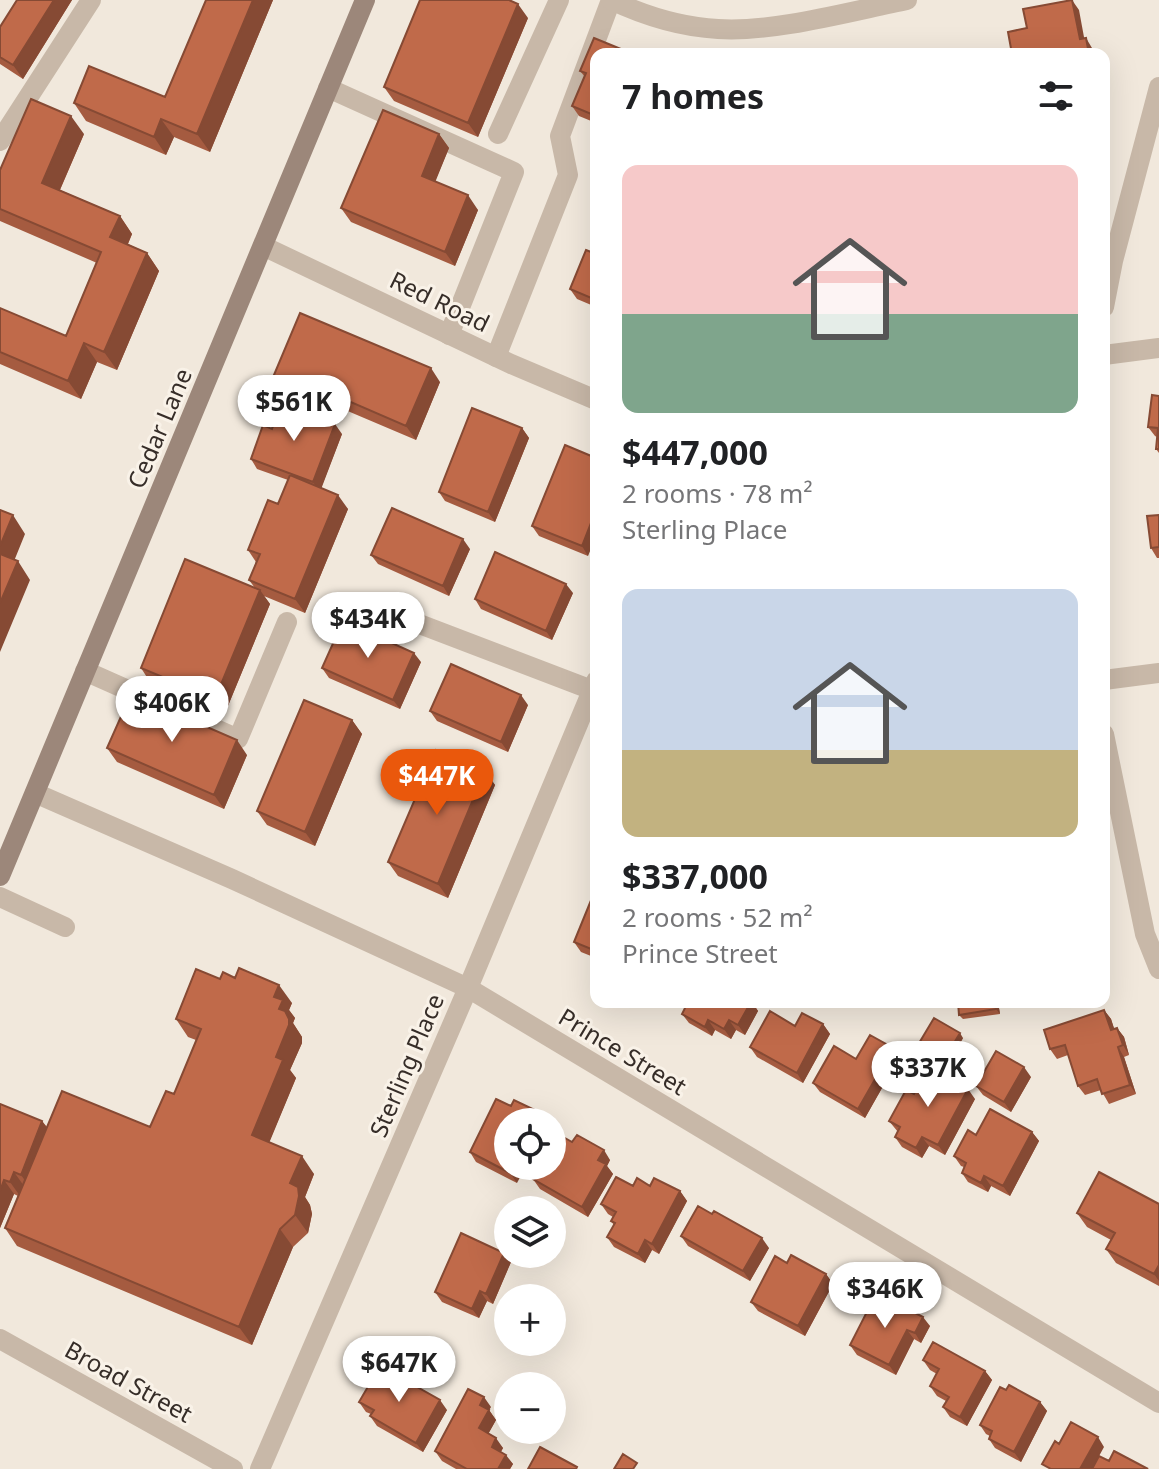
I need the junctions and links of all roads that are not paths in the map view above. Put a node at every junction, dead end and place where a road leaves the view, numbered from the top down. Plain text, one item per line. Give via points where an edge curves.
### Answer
1 (91, 0) edge
2 (365, 0) edge
3 (559, 0) edge
4 (611, 0) edge
5 (907, 0) edge
6 (634, 5) edge
7 (593, 48) edge
8 (590, 56) edge
9 (1159, 87) edge
10 (328, 88) junction
11 (498, 134) dead end
12 (0, 141) edge
13 (263, 246) junction
14 (1110, 276) edge
15 (449, 335) junction
16 (1159, 348) edge
17 (1110, 354) edge
18 (496, 357) junction
19 (590, 397) edge
20 (367, 604) dead end
21 (287, 622) edge
22 (85, 671) junction
23 (1159, 673) edge
24 (1110, 679) edge
25 (590, 684) edge
26 (590, 695) edge
27 (1110, 791) edge
28 (35, 793) junction
29 (0, 876) edge
30 (0, 897) edge
31 (65, 927) dead end
32 (1159, 969) edge
33 (468, 988) junction
34 (0, 1339) edge
35 (1150, 1388) edge
36 (1159, 1403) edge
37 (233, 1469) edge
38 (260, 1469) edge

1 - 12 street
2 - 10 main road, Cedar Lane
3 - 11 street
4 - 6 street
4 - 7 street
5 - 6 street via 719,30 661,20
8 - 18 street via 560,136 568,175
9 - 14 street
10 - 13 main road, Cedar Lane
10 - 15 street via 514,172
13 - 15 street, Red Road
13 - 22 main road, Cedar Lane
15 - 18 street, Red Road
16 - 17 street
18 - 19 street, Red Road
20 - 25 street
21 - 22 street via 238,739
22 - 28 main road, Cedar Lane
23 - 24 street
26 - 33 street, Sterling Place
27 - 32 street via 1145,934
28 - 29 main road, Cedar Lane
28 - 33 street, Prince Street
30 - 31 street
33 - 35 street, Prince Street
33 - 38 street, Sterling Place
34 - 37 street, Broad Street
35 - 36 street, Prince Street

